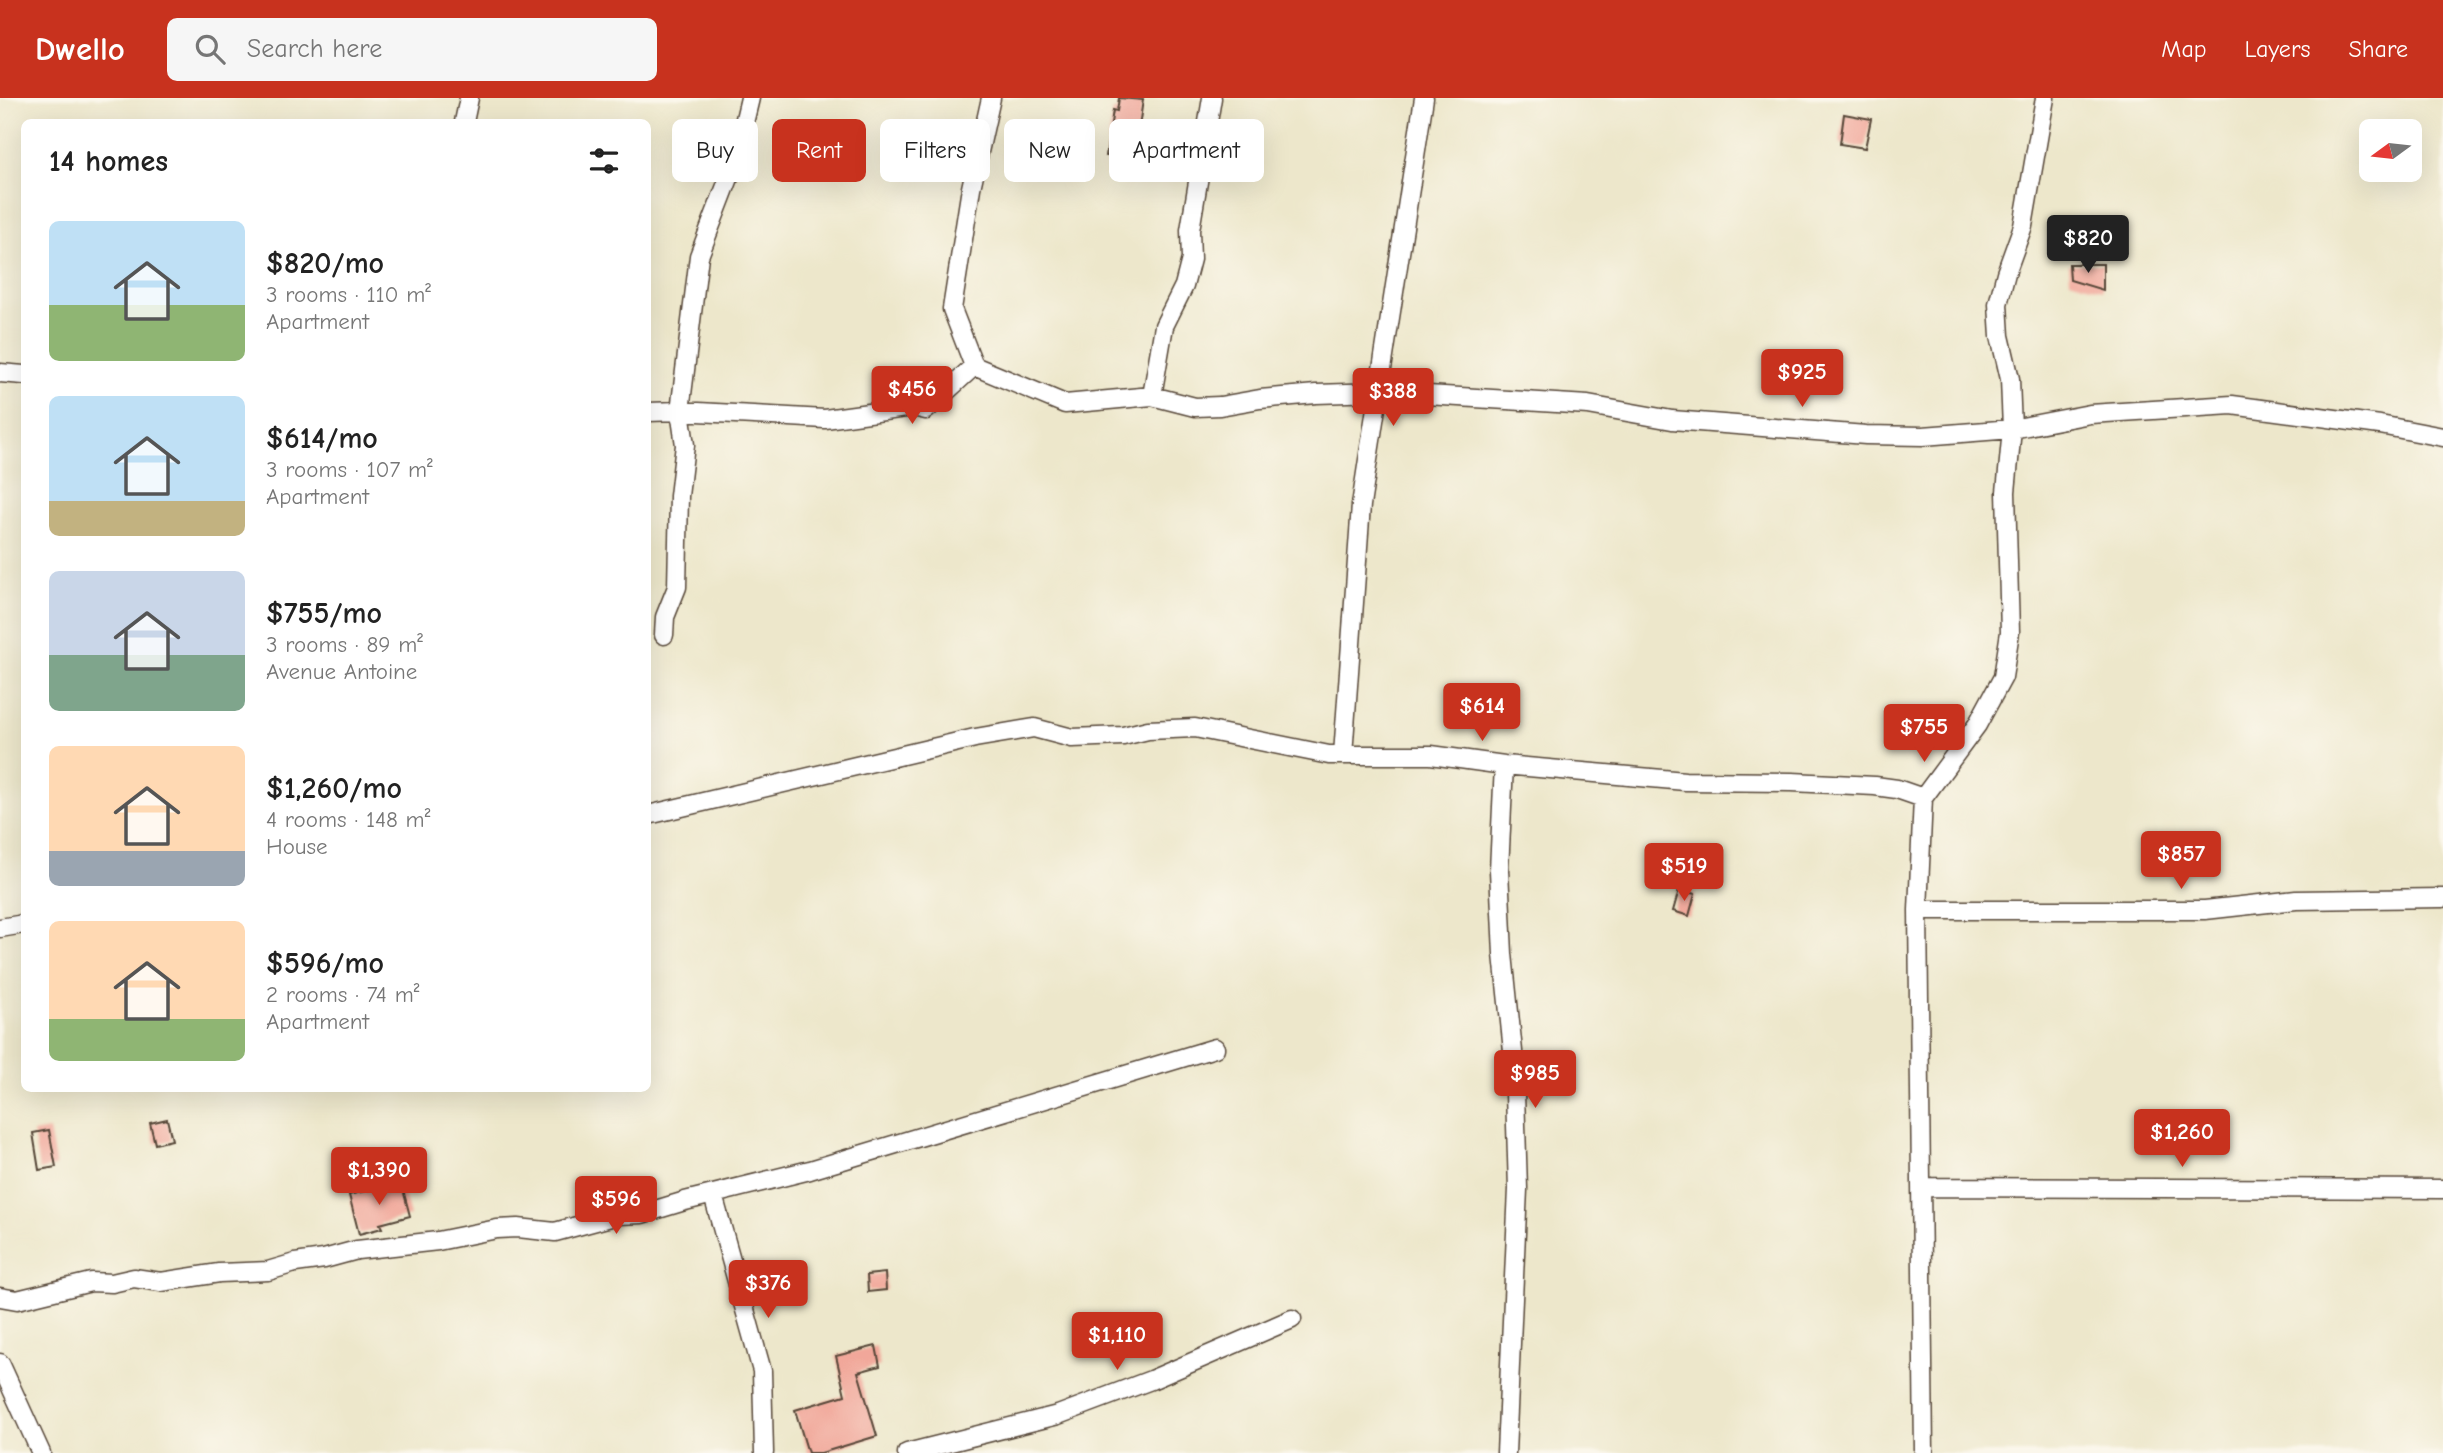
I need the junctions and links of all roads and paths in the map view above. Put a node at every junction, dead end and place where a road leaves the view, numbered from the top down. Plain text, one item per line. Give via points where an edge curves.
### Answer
1 (469, 98) edge
2 (750, 98) edge
3 (991, 98) edge
4 (1212, 98) edge
5 (1424, 98) edge
6 (2045, 98) edge
7 (465, 119) edge
8 (974, 366) junction
9 (0, 373) edge
10 (21, 375) edge
11 (1379, 392) junction
12 (1152, 396) junction
13 (680, 411) junction
14 (651, 412) edge
15 (2012, 429) junction
16 (2443, 437) edge
17 (664, 635) dead end
18 (1343, 755) junction
19 (1504, 765) junction
20 (1923, 797) junction
21 (651, 814) edge
22 (2443, 898) edge
23 (1918, 910) junction
24 (21, 924) edge
25 (0, 928) edge
26 (1215, 1048) dead end
27 (1921, 1187) junction
28 (2443, 1189) edge
29 (713, 1195) junction
30 (0, 1297) edge
31 (1292, 1319) dead end
32 (0, 1363) edge
33 (41, 1453) edge
34 (764, 1453) edge
35 (907, 1453) edge
36 (1506, 1453) edge
37 (1924, 1453) edge

1 - 7 street
2 - 13 street via 734,165 699,256
3 - 8 street via 952,309
4 - 12 street via 1190,230 1191,259 1184,286 1164,326
5 - 11 street
6 - 15 street via 2022,226 1998,304 2010,379
8 - 12 street via 1065,404
8 - 13 street via 926,410 913,407 825,419
9 - 10 street
11 - 12 street via 1195,407
11 - 15 street via 1588,405 1672,420 1866,435
11 - 18 street via 1361,505
13 - 14 street
13 - 17 street via 685,445 677,587 665,617
15 - 16 street via 2090,414 2232,405
15 - 20 street via 2006,492 2010,632 2003,677 1977,725
18 - 19 street via 1431,755
18 - 21 street via 1195,729 1072,738 1034,728
19 - 20 street via 1685,781 1875,786
19 - 36 street via 1499,870 1514,1061 1518,1189
20 - 23 street
22 - 23 street via 2295,900 2205,910
23 - 27 street
24 - 25 street
26 - 29 street
27 - 28 street
27 - 37 street
29 - 30 street via 555,1232 497,1229 357,1250 268,1271 161,1282 134,1278 91,1282 17,1300
29 - 34 street via 762,1371
31 - 35 street via 1058,1415
32 - 33 street

